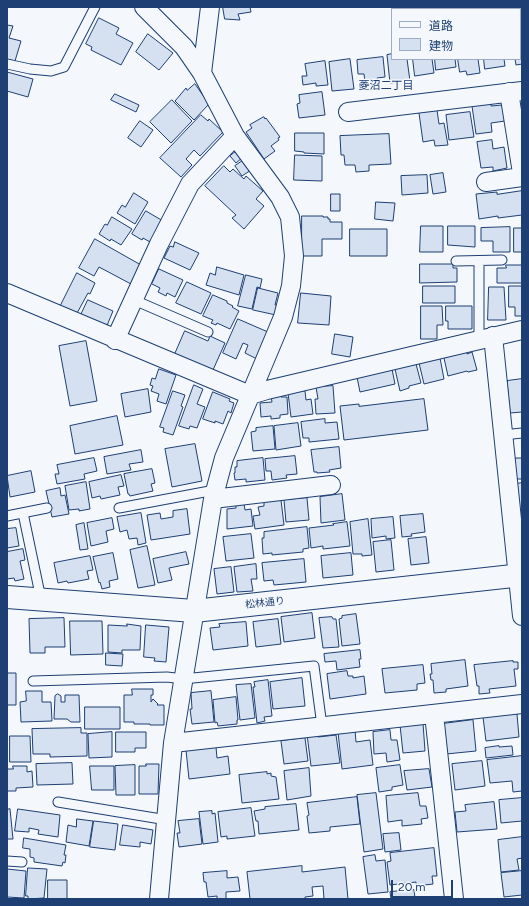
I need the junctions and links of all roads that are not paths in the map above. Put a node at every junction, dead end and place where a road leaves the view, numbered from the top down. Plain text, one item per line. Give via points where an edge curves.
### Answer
1 (96, 7) edge
2 (144, 7) edge
3 (210, 7) edge
4 (7, 64) edge
5 (202, 73) junction
6 (516, 92) edge
7 (348, 112) dead end
8 (235, 136) junction
9 (522, 173) edge
10 (522, 177) edge
11 (486, 182) dead end
12 (502, 260) dead end
13 (456, 261) dead end
14 (479, 261) junction
15 (7, 294) edge
16 (134, 300) junction
17 (522, 330) edge
18 (208, 332) dead end
19 (486, 338) junction
20 (115, 340) junction
21 (250, 395) junction
22 (522, 433) edge
23 (503, 435) junction
24 (331, 485) dead end
25 (214, 494) junction
26 (47, 508) dead end
27 (119, 508) dead end
28 (23, 513) junction
29 (7, 516) edge
30 (520, 575) edge
31 (7, 597) edge
32 (41, 599) junction
33 (194, 611) junction
34 (522, 616) edge
35 (183, 679) junction
36 (33, 681) dead end
37 (522, 704) edge
38 (434, 714) junction
39 (322, 726) junction
40 (173, 743) junction
41 (58, 802) dead end
42 (167, 820) junction
43 (7, 861) edge
44 (22, 862) dead end
45 (159, 899) edge
46 (454, 899) edge

1 - 4 lane via 64,67 51,71
2 - 5 street via 184,48
3 - 5 street
5 - 8 street
6 - 7 street
6 - 9 street
8 - 16 street via 190,184
8 - 21 street via 280,196 290,217 294,256 291,286 283,318
10 - 11 street
12 - 14 lane
13 - 14 lane
14 - 19 lane
15 - 20 street
16 - 18 lane
16 - 20 street
17 - 19 street
19 - 21 street
19 - 23 street
20 - 21 street
21 - 25 street via 224,458
22 - 23 lane
23 - 30 street
24 - 25 street
25 - 27 lane
25 - 33 street
26 - 28 lane
28 - 29 lane
28 - 32 lane
30 - 33 street, 松林通り
30 - 34 street
31 - 32 street, 松林通り
32 - 33 street, 松林通り
33 - 35 street
35 - 36 lane via 167,677
35 - 39 lane via 314,666
35 - 40 street
37 - 38 street
38 - 39 street
38 - 46 street
39 - 40 street
40 - 42 street
41 - 42 lane
42 - 45 street
43 - 44 lane

